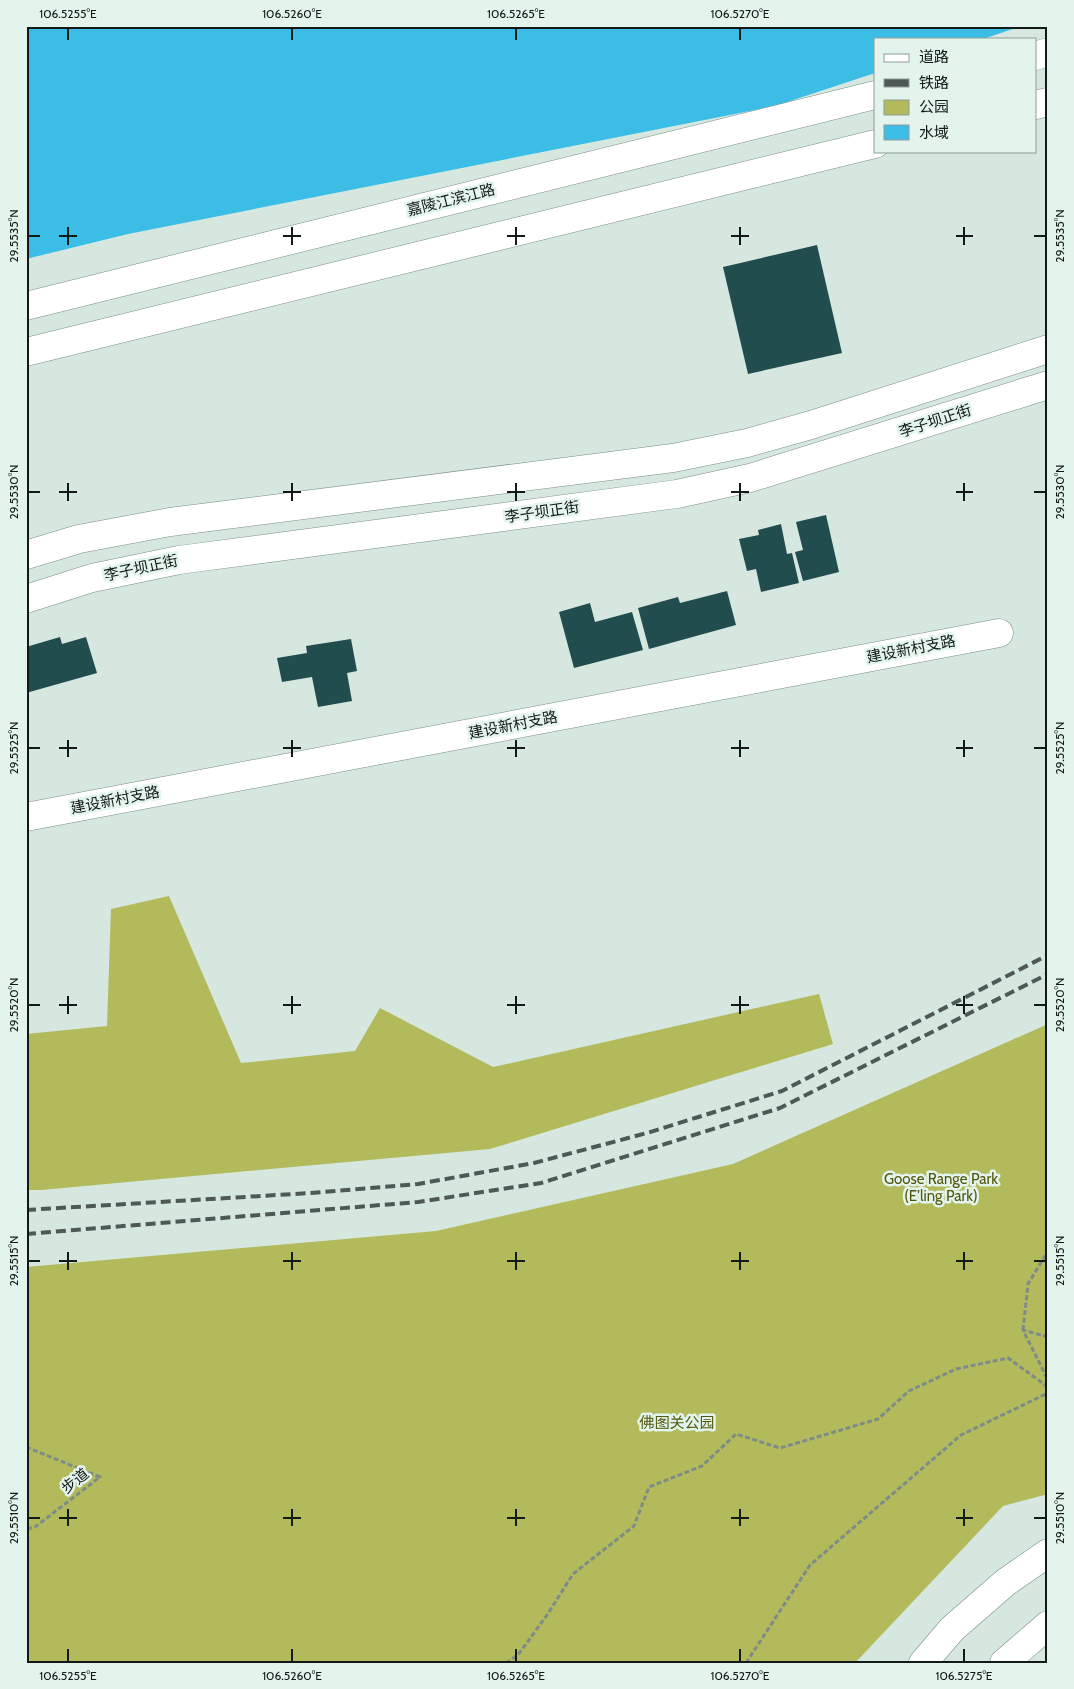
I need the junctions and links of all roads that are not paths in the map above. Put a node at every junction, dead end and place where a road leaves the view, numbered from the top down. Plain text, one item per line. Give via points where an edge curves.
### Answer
1 (1048, 52) edge
2 (1036, 56) edge
3 (874, 95) edge
4 (874, 144) edge
5 (26, 306) edge
6 (1048, 349) edge
7 (26, 352) edge
8 (1048, 385) edge
9 (26, 555) edge
10 (26, 598) edge
11 (999, 633) dead end
12 (26, 817) edge
13 (1048, 1552) edge
14 (1048, 1625) edge
15 (922, 1663) edge
16 (1004, 1663) edge

1 - 2 main road
3 - 5 main road, 嘉陵江滨江路
4 - 7 main road
6 - 9 main road via 811,425 747,443 673,458 170,522 80,539
8 - 10 main road, 李子坝正街 via 750,478 677,494 180,560 92,578
11 - 12 main road, 建设新村支路
13 - 15 main road via 1006,1582 952,1629
14 - 16 main road

